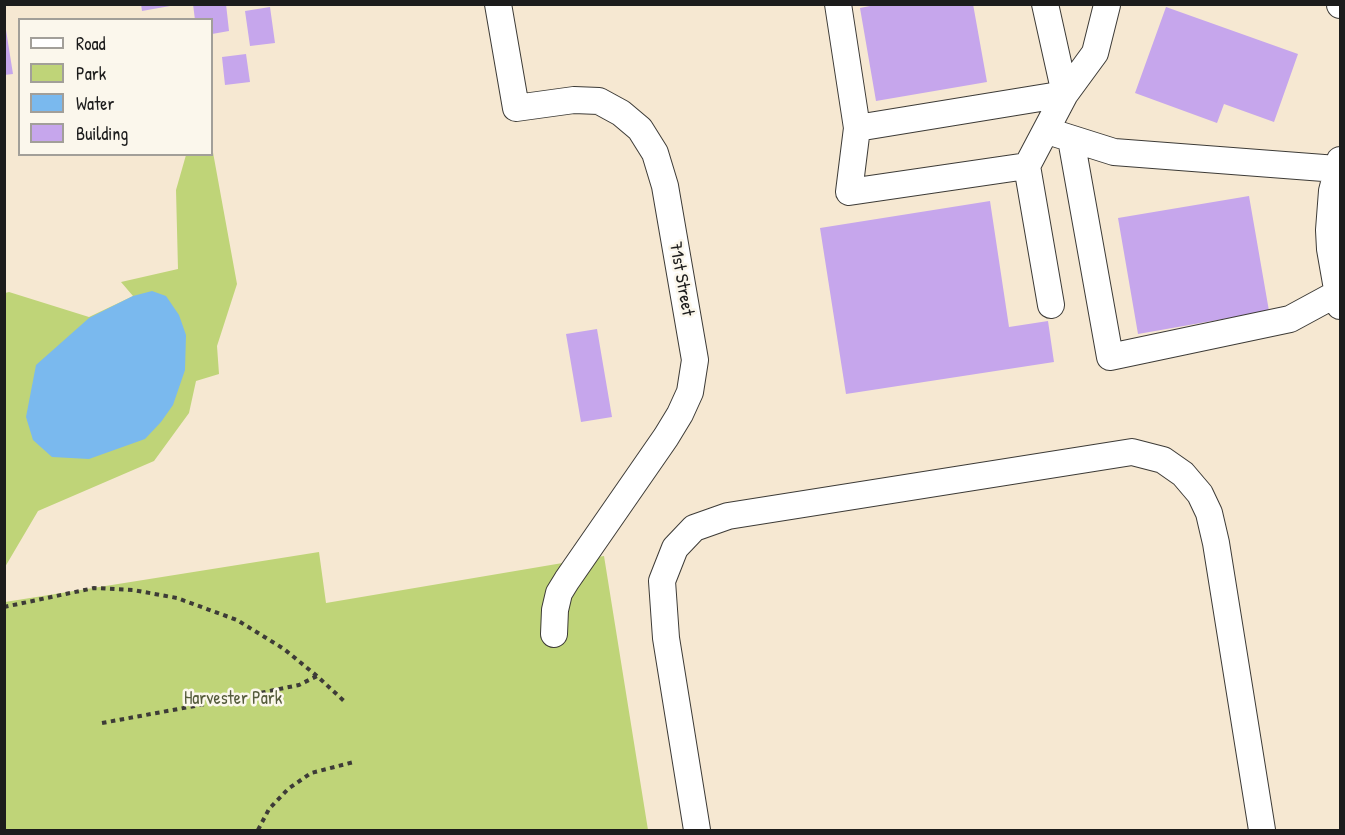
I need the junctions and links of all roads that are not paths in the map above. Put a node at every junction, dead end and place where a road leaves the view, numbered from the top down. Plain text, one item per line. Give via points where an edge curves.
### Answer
1 (498, 4) edge
2 (838, 4) edge
3 (1045, 4) edge
4 (1107, 5) edge
5 (1065, 94) junction
6 (857, 128) junction
7 (1045, 131) junction
8 (1071, 139) junction
9 (1339, 164) edge
10 (1027, 166) junction
11 (1339, 299) edge
12 (1051, 305) dead end
13 (554, 634) dead end
14 (697, 831) edge
15 (1262, 831) edge

1 - 13 street, 71st Street via 516,108 574,100 599,101 640,129 655,153 665,186 695,360 690,392 680,414 559,593
2 - 6 street
3 - 5 street
4 - 5 street via 1095,53
5 - 6 street
5 - 7 street
6 - 10 street via 849,192
7 - 8 street
7 - 10 street
8 - 9 street via 1114,152
8 - 11 street via 1110,357 1290,319
9 - 11 street via 1330,200 1329,230
10 - 12 street
14 - 15 street via 666,638 662,581 675,548 694,528 728,516 1132,452 1163,460 1183,474 1200,494 1209,513

